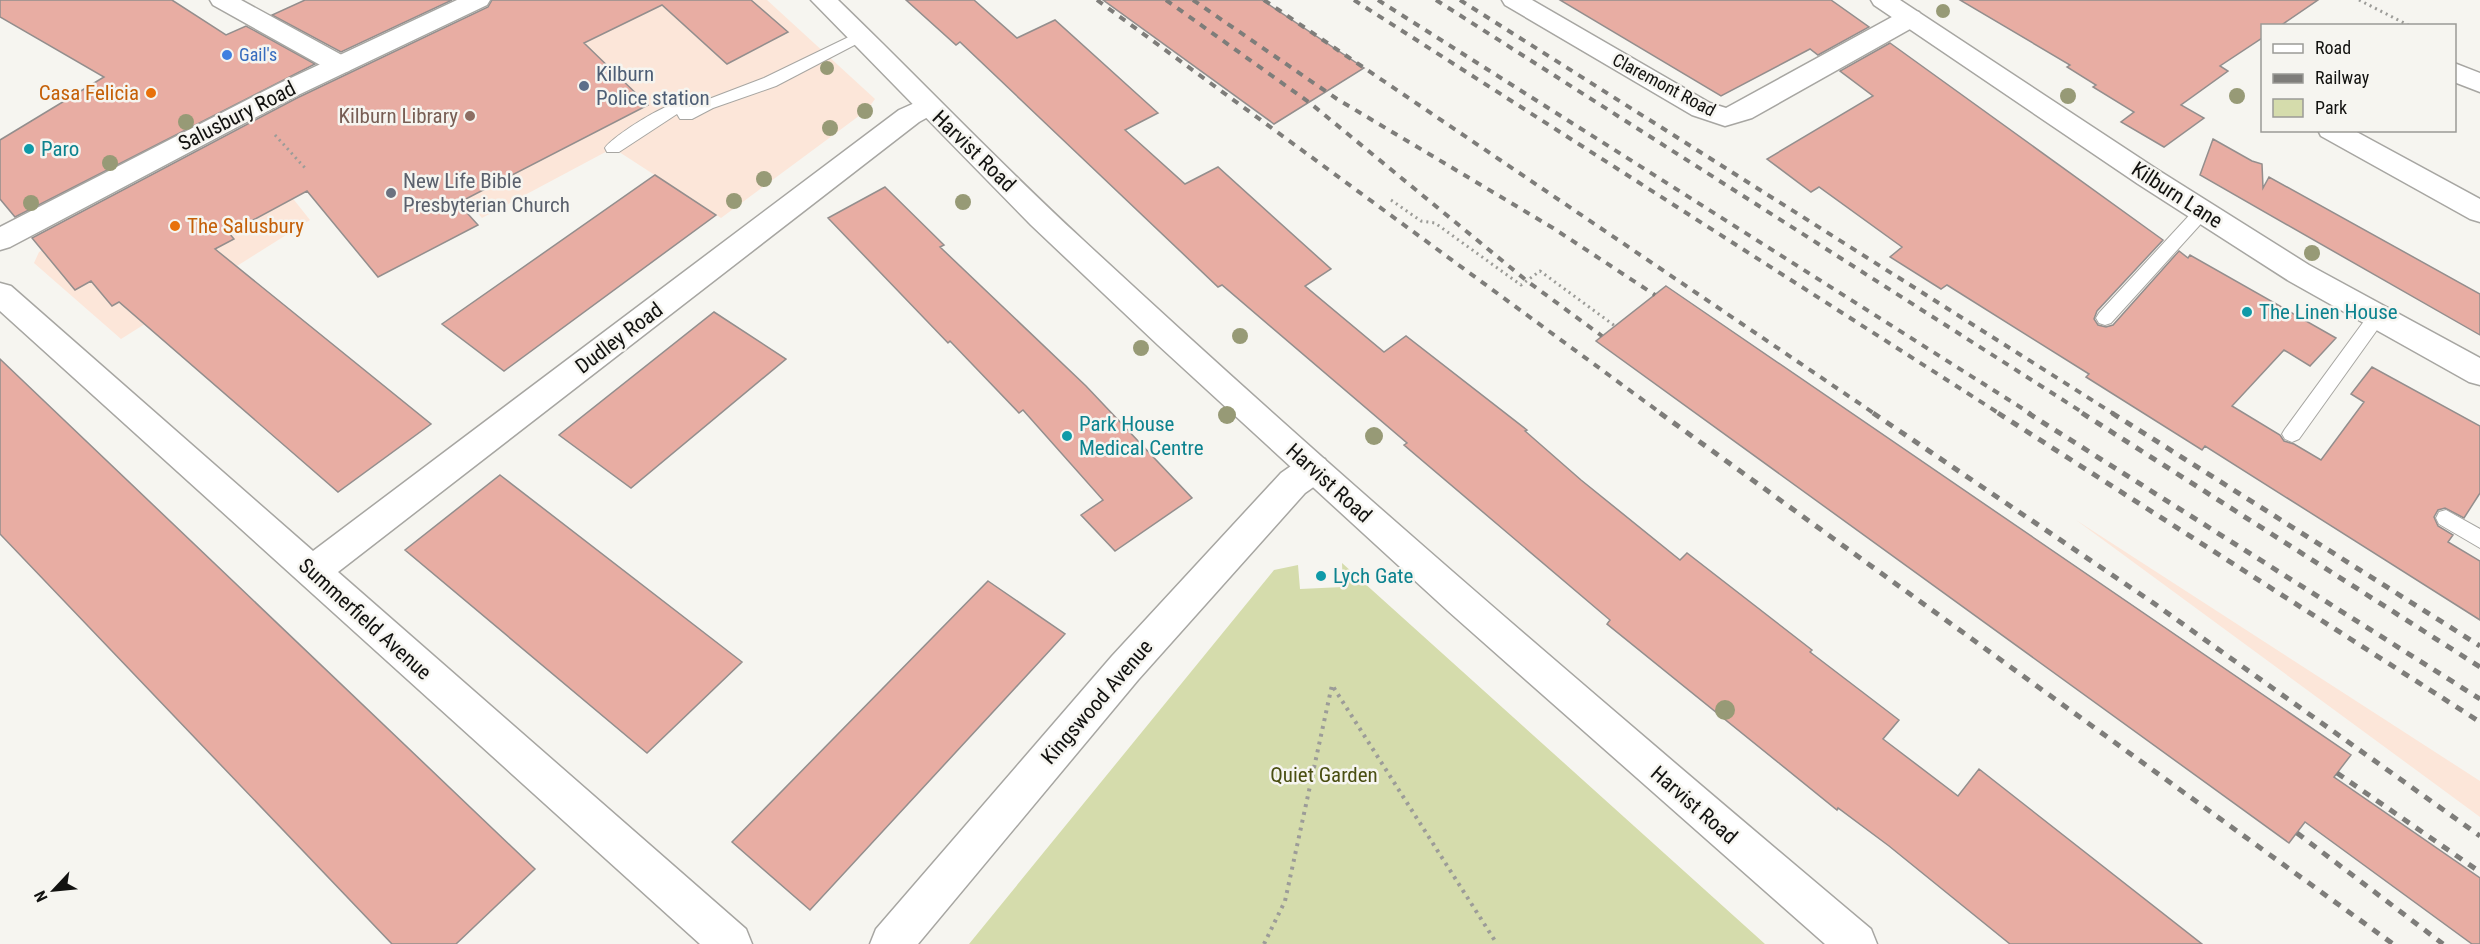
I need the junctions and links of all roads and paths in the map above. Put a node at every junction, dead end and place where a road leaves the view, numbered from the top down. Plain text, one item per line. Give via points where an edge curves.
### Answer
1 (222, 0) edge
2 (478, 0) edge
3 (823, 0) edge
4 (1514, 0) edge
5 (1883, 0) edge
6 (2359, 0) edge
7 (1910, 18) junction
8 (2406, 24) edge
9 (861, 36) junction
10 (340, 65) junction
11 (2456, 72) edge
12 (2480, 83) edge
13 (928, 106) junction
14 (273, 132) dead end
15 (2335, 132) edge
16 (613, 148) dead end
17 (305, 168) dead end
18 (1391, 200) dead end
19 (2202, 212) junction
20 (2480, 212) edge
21 (0, 240) edge
22 (0, 294) edge
23 (2105, 318) dead end
24 (2376, 318) junction
25 (1615, 326) dead end
26 (2480, 373) edge
27 (2292, 435) dead end
28 (1313, 469) junction
29 (2446, 519) dead end
30 (2480, 539) edge
31 (312, 572) junction
32 (731, 944) edge
33 (891, 944) edge
34 (1264, 944) edge
35 (1497, 944) edge
36 (1856, 944) edge

1 - 10 street
2 - 10 street, Salusbury Road
3 - 9 street, Harvist Road
4 - 7 street, Claremont Road via 1701,110 1725,117 1742,112
5 - 7 street, Kilburn Lane
6 - 8 path
7 - 19 street, Kilburn Lane
9 - 13 street, Harvist Road
9 - 16 lane via 771,82 686,115 679,106
10 - 21 street, Salusbury Road
11 - 12 street
13 - 28 street, Harvist Road via 1070,245
13 - 31 street, Dudley Road via 909,116
14 - 17 path
15 - 20 street
18 - 25 path via 1421,222 1435,222 1521,285 1540,271
19 - 23 lane
19 - 24 street, Kilburn Lane
22 - 31 street, Summerfield Avenue
24 - 26 street, Kilburn Lane
24 - 27 lane
28 - 33 street, Kingswood Avenue via 1293,483 1125,668
28 - 36 street, Harvist Road
29 - 30 lane
31 - 32 street, Summerfield Avenue
34 - 35 path via 1286,901 1332,685

